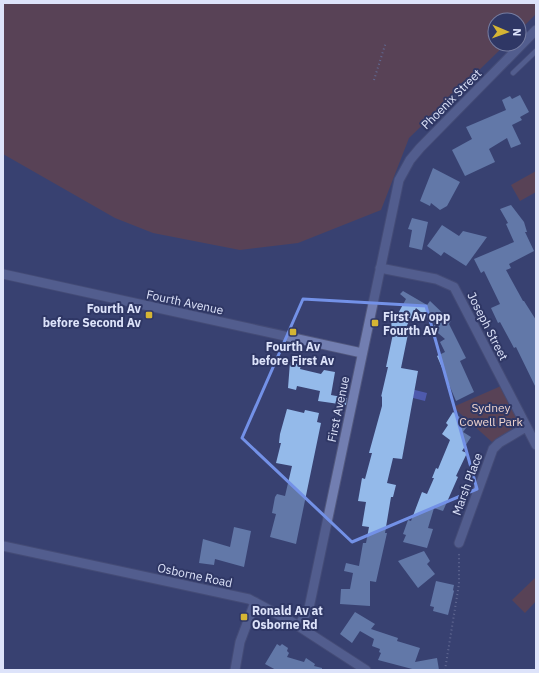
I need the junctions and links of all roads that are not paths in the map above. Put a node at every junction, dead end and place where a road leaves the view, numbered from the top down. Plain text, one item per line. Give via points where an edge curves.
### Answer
1 (536, 30) edge
2 (536, 51) edge
3 (513, 73) dead end
4 (395, 193) joint
5 (380, 268) junction
6 (3, 274) edge
7 (362, 353) junction
8 (526, 427) junction
9 (536, 445) edge
10 (459, 543) dead end
11 (3, 546) edge
12 (255, 602) junction
13 (299, 626) junction
14 (235, 670) edge
15 (366, 670) edge

1 - 4 street, Phoenix Street via 420,148 404,170
2 - 3 lane
4 - 5 street, First Avenue
5 - 7 street, First Avenue
5 - 8 street, Joseph Street via 436,278 454,287
6 - 7 street, Fourth Avenue
7 - 13 street, First Avenue via 309,608
8 - 9 street, Joseph Street
8 - 10 street, Marsh Place via 493,449
11 - 12 street, Osborne Road via 242,597
12 - 13 street, Osborne Road
12 - 14 street via 240,642
13 - 15 street, Osborne Road

